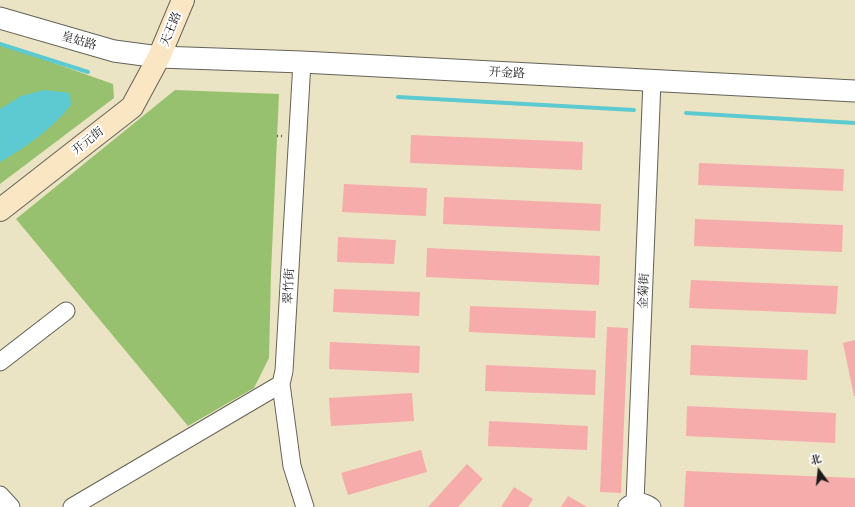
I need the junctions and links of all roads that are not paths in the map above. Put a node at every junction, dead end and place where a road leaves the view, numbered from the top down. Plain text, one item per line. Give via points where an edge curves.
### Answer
1 (183, 0) edge
2 (0, 18) edge
3 (159, 57) junction
4 (302, 62) junction
5 (652, 80) junction
6 (855, 91) edge
7 (0, 210) edge
8 (66, 311) dead end
9 (0, 362) edge
10 (281, 384) junction
11 (0, 495) edge
12 (630, 504) edge
13 (11, 507) edge
14 (72, 507) edge
15 (305, 507) edge
16 (652, 507) edge

1 - 3 main road, 天王路
2 - 3 street, 皇姑路 via 114,51
3 - 4 street, 开金路
3 - 7 main road, 开元街 via 132,107
4 - 5 street, 开金路
4 - 10 street, 翠竹街 via 284,371
5 - 6 street, 开金路
5 - 12 street, 金菊街
8 - 9 street
10 - 14 street
10 - 15 street, 翠竹街 via 292,466
11 - 13 street
12 - 16 street via 642,502

